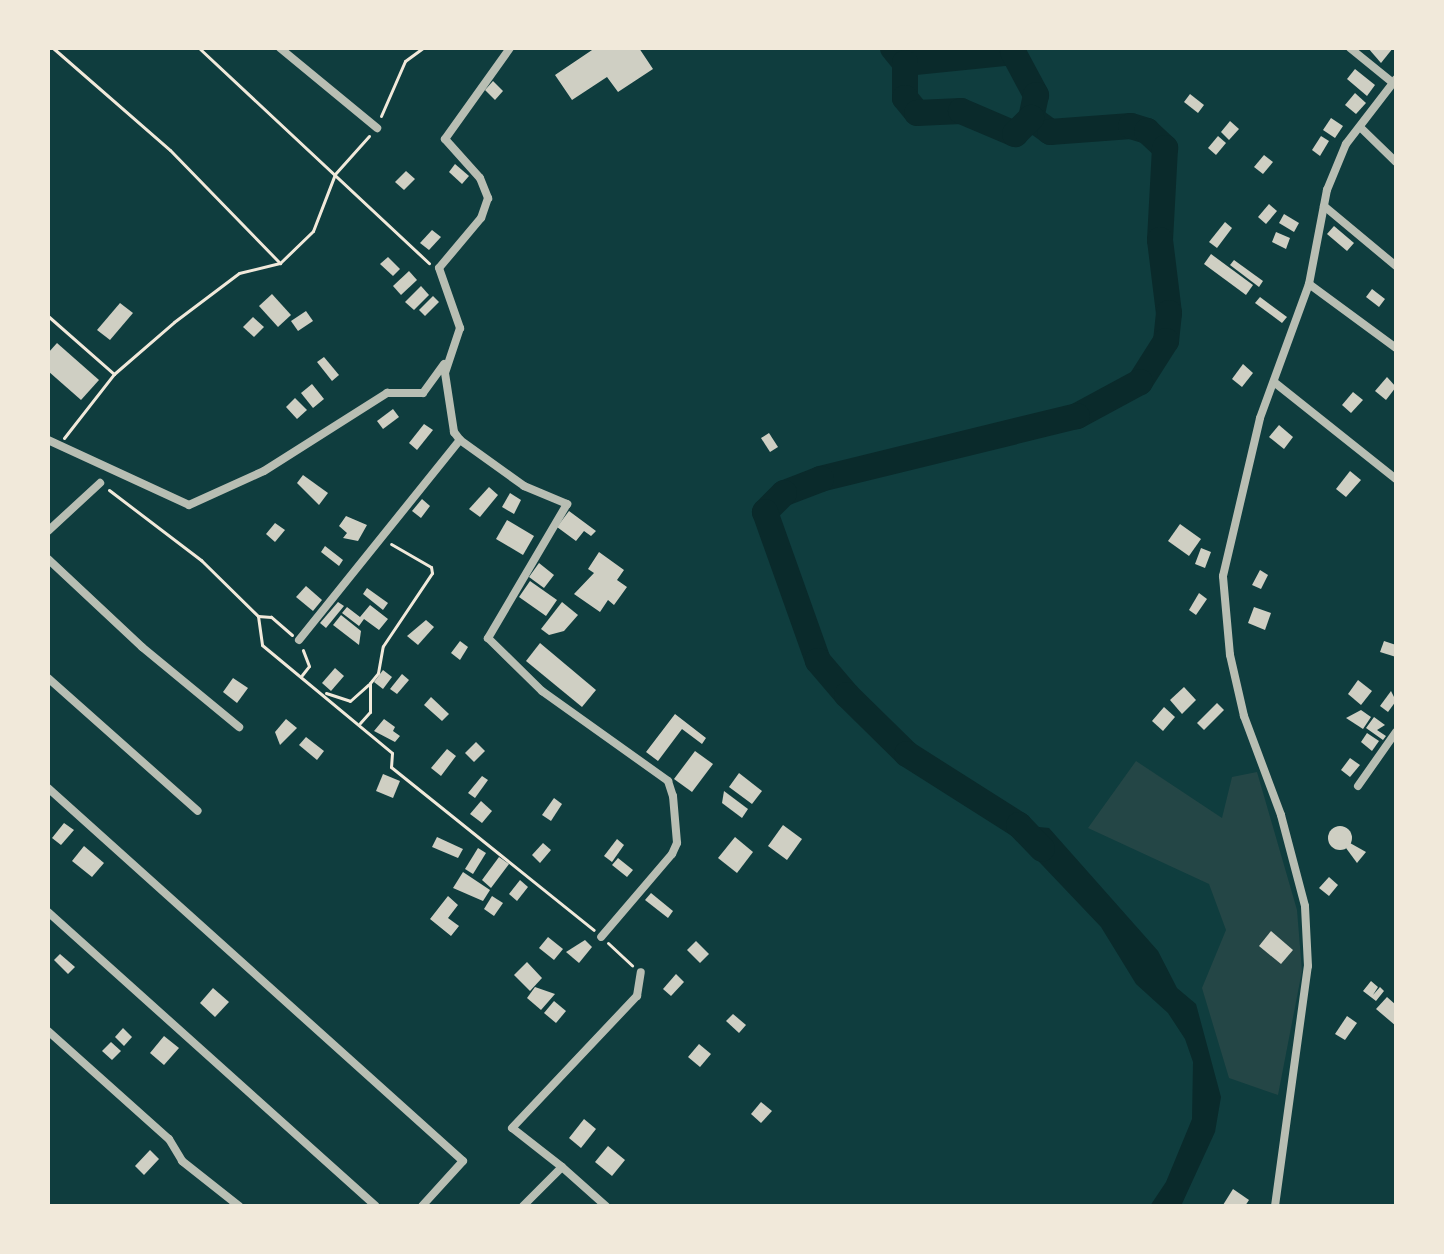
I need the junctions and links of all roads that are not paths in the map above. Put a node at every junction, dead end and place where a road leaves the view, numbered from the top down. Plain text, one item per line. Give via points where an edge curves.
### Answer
1 (280, 48) edge
2 (510, 48) edge
3 (1350, 48) edge
4 (1394, 81) edge
5 (1360, 127) junction
6 (377, 128) road end
7 (1396, 162) edge
8 (1324, 206) junction
9 (1396, 266) edge
10 (1309, 284) junction
11 (1396, 348) edge
12 (447, 360) junction
13 (1274, 382) junction
14 (48, 440) edge
15 (460, 440) junction
16 (1396, 479) edge
17 (100, 483) road end
18 (48, 531) edge
19 (48, 559) edge
20 (299, 640) road end
21 (48, 678) edge
22 (239, 727) dead end
23 (1396, 732) edge
24 (1358, 786) dead end
25 (48, 788) edge
26 (198, 811) dead end
27 (48, 912) edge
28 (601, 937) road end
29 (641, 972) road end
30 (48, 1031) edge
31 (562, 1167) junction
32 (239, 1206) edge
33 (376, 1206) edge
34 (422, 1206) edge
35 (523, 1206) edge
36 (606, 1206) edge
37 (1275, 1206) edge

1 - 6 street
2 - 12 street via 445,139 480,178 488,198 481,218 439,268 460,328
3 - 4 street
4 - 5 street
5 - 7 street
5 - 8 street via 1346,144
8 - 9 street
8 - 10 street
10 - 11 street
10 - 13 street
12 - 14 street via 423,393 387,393 264,471 189,505
12 - 15 street via 454,432
13 - 16 street
13 - 37 street via 1234,510 1223,576 1230,655 1244,716 1281,815 1305,906 1307,980
15 - 20 street
15 - 28 street via 524,486 567,504 488,638 542,691 668,781 673,796 677,843 672,854
17 - 18 street
19 - 22 street
21 - 26 street
23 - 24 street
25 - 34 street via 463,1161
27 - 33 street
29 - 31 street via 637,996 512,1128
30 - 32 street via 169,1139 182,1161
31 - 35 street
31 - 36 street

